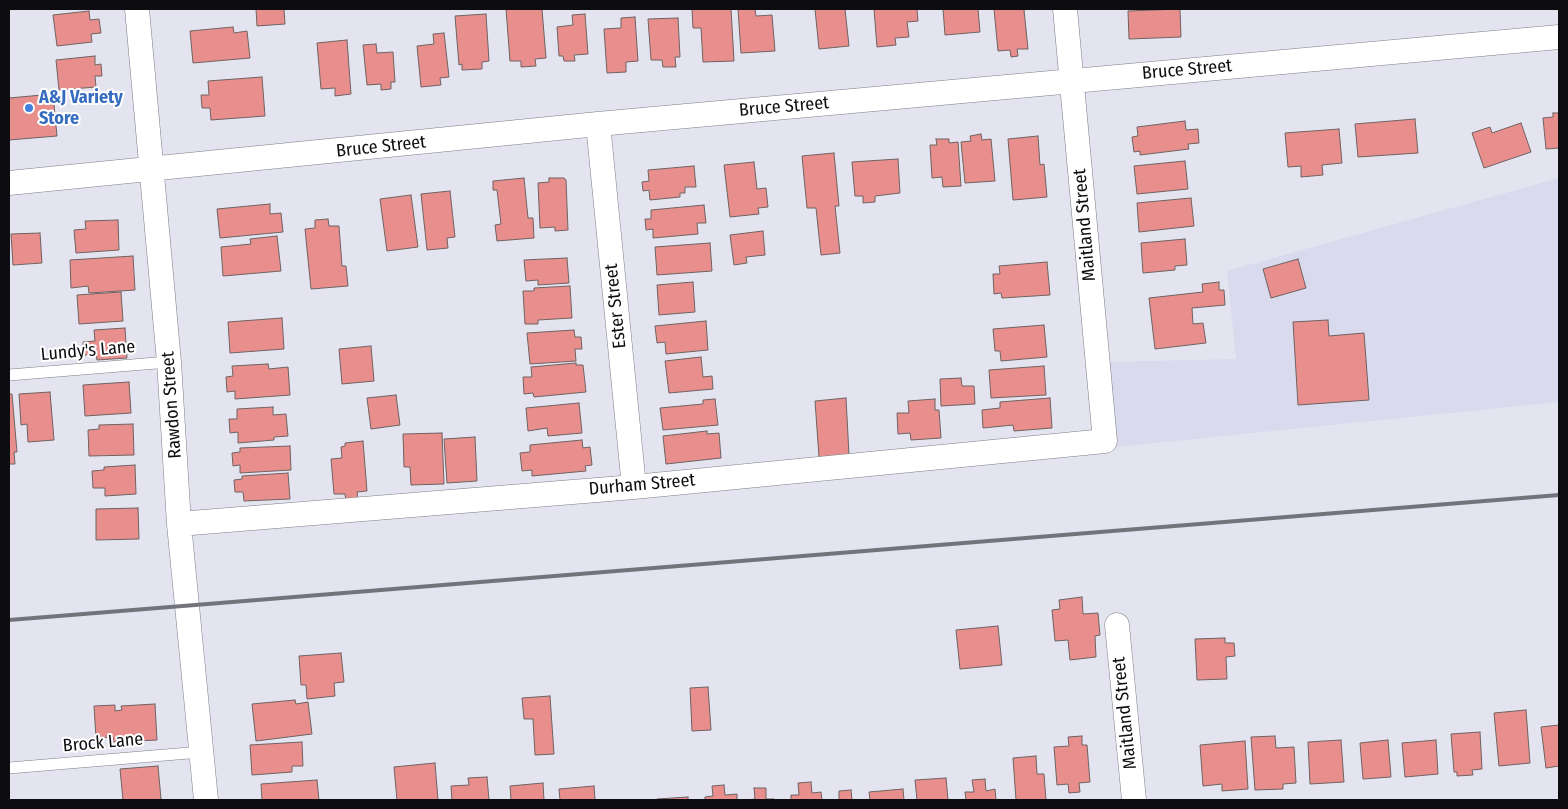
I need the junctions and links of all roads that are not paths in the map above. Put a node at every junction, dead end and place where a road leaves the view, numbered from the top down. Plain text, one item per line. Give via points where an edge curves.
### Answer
1 (137, 9) edge
2 (1065, 9) edge
3 (1559, 37) edge
4 (1072, 80) junction
5 (598, 124) junction
6 (152, 170) junction
7 (9, 183) edge
8 (169, 362) junction
9 (9, 375) edge
10 (1105, 441) joint
11 (634, 487) junction
12 (179, 524) junction
13 (1117, 625) dead end
14 (201, 752) junction
15 (9, 768) edge
16 (206, 800) edge
17 (1134, 800) edge

1 - 6 street, Rawdon Street
2 - 4 street, Maitland Street
3 - 4 street, Bruce Street
4 - 5 street, Bruce Street
4 - 10 street, Maitland Street
5 - 6 street, Bruce Street
5 - 11 street, Ester Street
6 - 7 street, Bruce Street
6 - 8 street, Rawdon Street
8 - 9 lane, Lundy's Lane
8 - 12 street, Rawdon Street
10 - 11 street, Durham Street
11 - 12 street, Durham Street
12 - 14 street, Rawdon Street
13 - 17 street, Maitland Street
14 - 15 lane, Brock Lane
14 - 16 street, Rawdon Street

